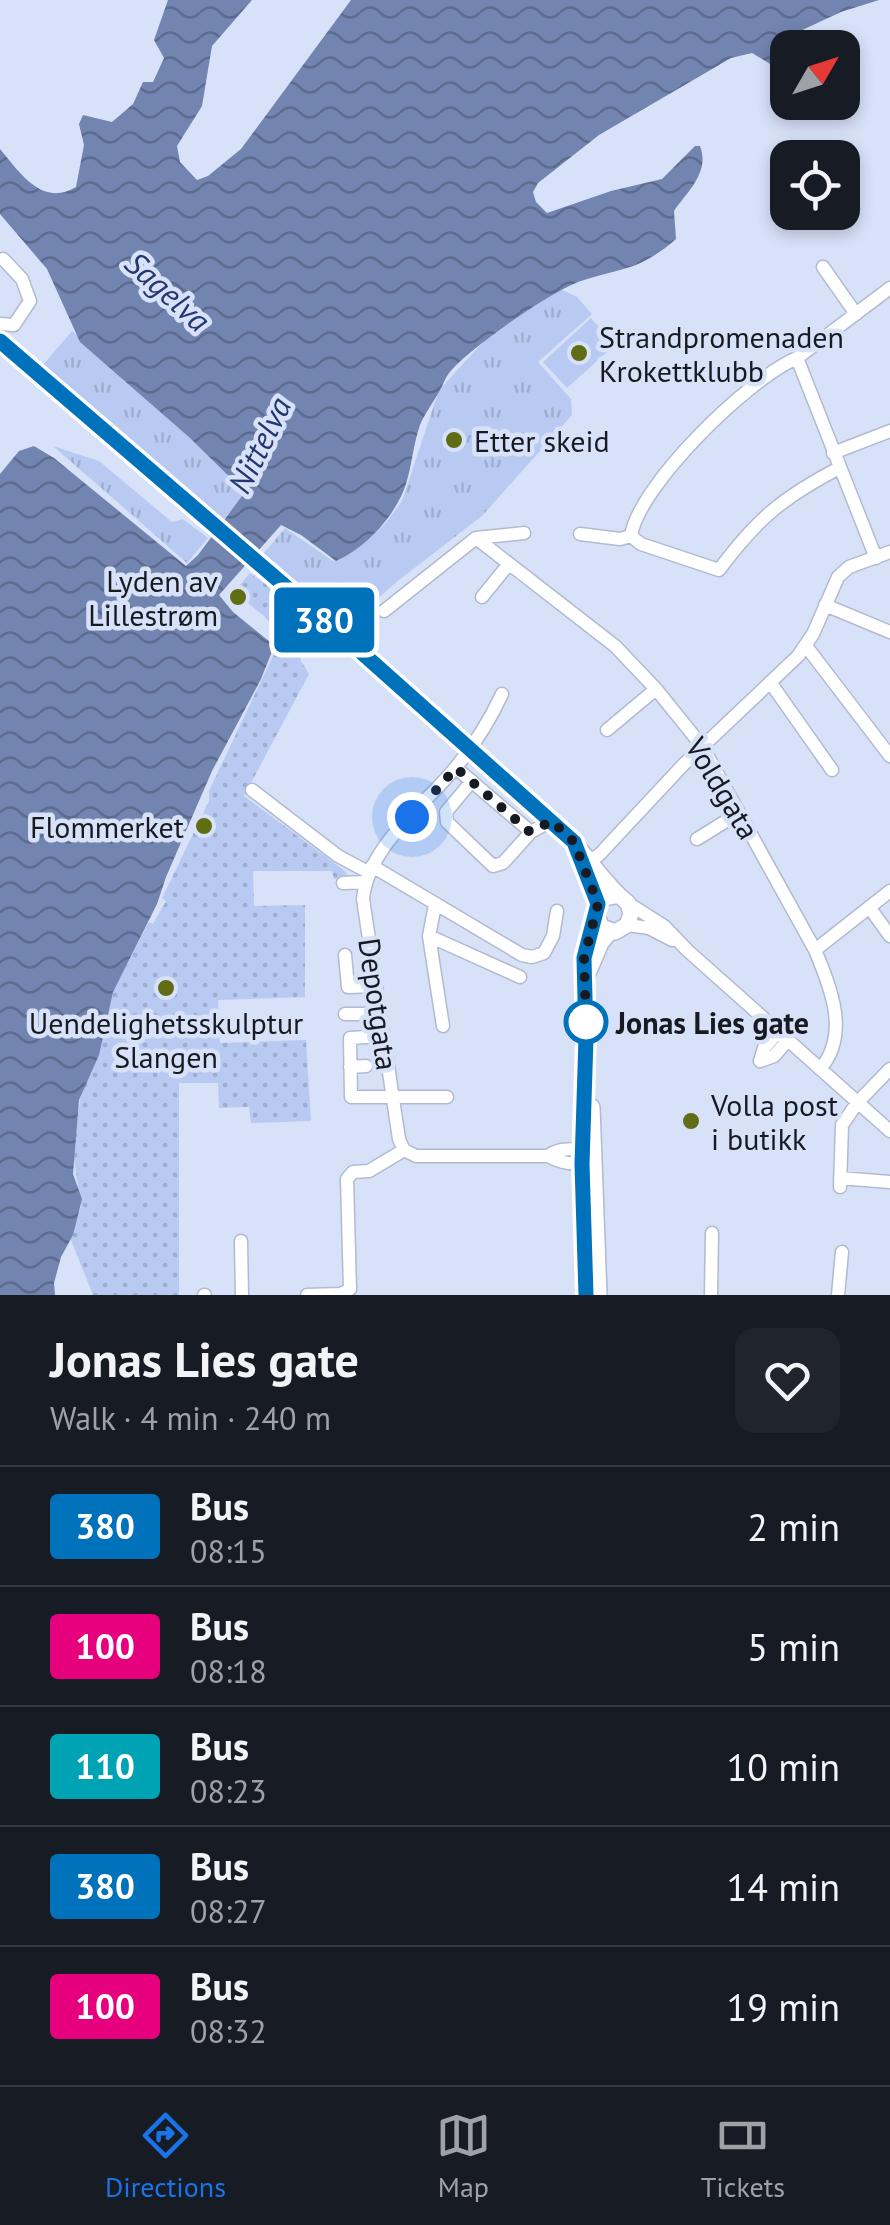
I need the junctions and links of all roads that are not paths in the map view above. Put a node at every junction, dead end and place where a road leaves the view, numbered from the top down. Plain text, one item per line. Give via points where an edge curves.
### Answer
1 (1, 258) edge
2 (823, 267) dead end
3 (890, 288) edge
4 (856, 314) junction
5 (0, 324) edge
6 (0, 340) edge
7 (783, 346) dead end
8 (792, 360) junction
9 (890, 431) edge
10 (833, 453) junction
11 (839, 468) junction
12 (524, 533) dead end
13 (580, 534) dead end
14 (631, 536) junction
15 (476, 538) junction
16 (890, 552) edge
17 (876, 558) junction
18 (508, 565) junction
19 (482, 598) dead end
20 (824, 605) junction
21 (384, 611) dead end
22 (890, 632) edge
23 (806, 646) junction
24 (770, 682) junction
25 (656, 689) junction
26 (502, 694) dead end
27 (607, 730) dead end
28 (702, 746) junction
29 (470, 748) junction
30 (890, 756) edge
31 (456, 768) junction
32 (832, 770) dead end
33 (472, 781) junction
34 (252, 790) dead end
35 (739, 813) junction
36 (552, 821) junction
37 (530, 832) junction
38 (698, 839) dead end
39 (587, 862) junction
40 (368, 874) junction
41 (342, 883) dead end
42 (890, 891) edge
43 (621, 900) junction
44 (435, 905) junction
45 (869, 907) junction
46 (597, 910) junction
47 (556, 911) dead end
48 (619, 928) junction
49 (429, 936) junction
50 (890, 936) edge
51 (682, 946) junction
52 (815, 950) junction
53 (346, 955) dead end
54 (520, 977) dead end
55 (586, 982) junction
56 (375, 986) junction
57 (345, 1014) dead end
58 (380, 1014) junction
59 (442, 1026) dead end
60 (382, 1036) junction
61 (366, 1066) dead end
62 (350, 1067) junction
63 (820, 1069) junction
64 (890, 1069) edge
65 (393, 1098) junction
66 (447, 1098) dead end
67 (861, 1098) junction
68 (890, 1132) edge
69 (404, 1150) junction
70 (586, 1157) junction
71 (890, 1182) edge
72 (712, 1233) dead end
73 (242, 1241) dead end
74 (842, 1252) dead end
75 (242, 1295) edge
76 (307, 1295) edge
77 (586, 1295) edge
78 (599, 1295) edge
79 (711, 1295) edge
80 (838, 1295) edge

1 - 5 street via 22,279 30,301 14,324
2 - 4 street
3 - 4 street
4 - 8 street
6 - 29 main road
7 - 8 street
8 - 10 street
8 - 14 street via 718,416 680,456 633,522
9 - 10 street
10 - 11 street
11 - 14 street via 768,511 719,570
11 - 17 street
12 - 15 street
13 - 14 street
15 - 18 street, Voldgata
15 - 21 street
16 - 17 street
17 - 20 street via 849,567
18 - 19 street
18 - 25 street, Voldgata via 615,646
20 - 22 street
20 - 23 street
23 - 24 street
23 - 30 street
24 - 28 street
24 - 32 street
25 - 27 street
25 - 28 street, Voldgata
26 - 29 street
28 - 35 street, Voldgata
28 - 39 street
29 - 31 street
29 - 36 main road
31 - 33 street
31 - 40 street
33 - 37 street
33 - 37 street via 446,812 447,822 494,866
34 - 40 street
35 - 38 street
35 - 52 street, Voldgata
36 - 37 street
36 - 39 main road
39 - 43 main road
39 - 46 main road
40 - 41 street
40 - 44 street
40 - 56 street, Depotgata via 363,899
42 - 45 street
43 - 46 main road via 606,898
43 - 48 main road via 631,914
43 - 51 street via 664,926
44 - 47 street via 532,956 544,953
44 - 49 street
45 - 50 street
45 - 52 street
46 - 48 main road via 599,924
46 - 55 main road via 584,958
48 - 51 street via 649,928
48 - 55 main road via 592,959
49 - 54 street
49 - 59 street
51 - 63 street
52 - 63 street, Voldgata via 836,1032 833,1054
53 - 56 street via 348,988
55 - 70 main road
56 - 58 street, Depotgata
57 - 58 street
58 - 60 street, Depotgata
60 - 62 street via 350,1038
60 - 65 street, Depotgata
61 - 62 street
62 - 65 street via 351,1097
63 - 67 street
64 - 67 street
65 - 66 street
65 - 69 street, Depotgata
67 - 68 street
67 - 71 street via 842,1126 840,1182
69 - 70 street via 416,1156 548,1156 561,1150
69 - 76 street via 347,1179 350,1290
70 - 77 main road
70 - 78 main road
72 - 79 street
73 - 75 street
74 - 80 street

